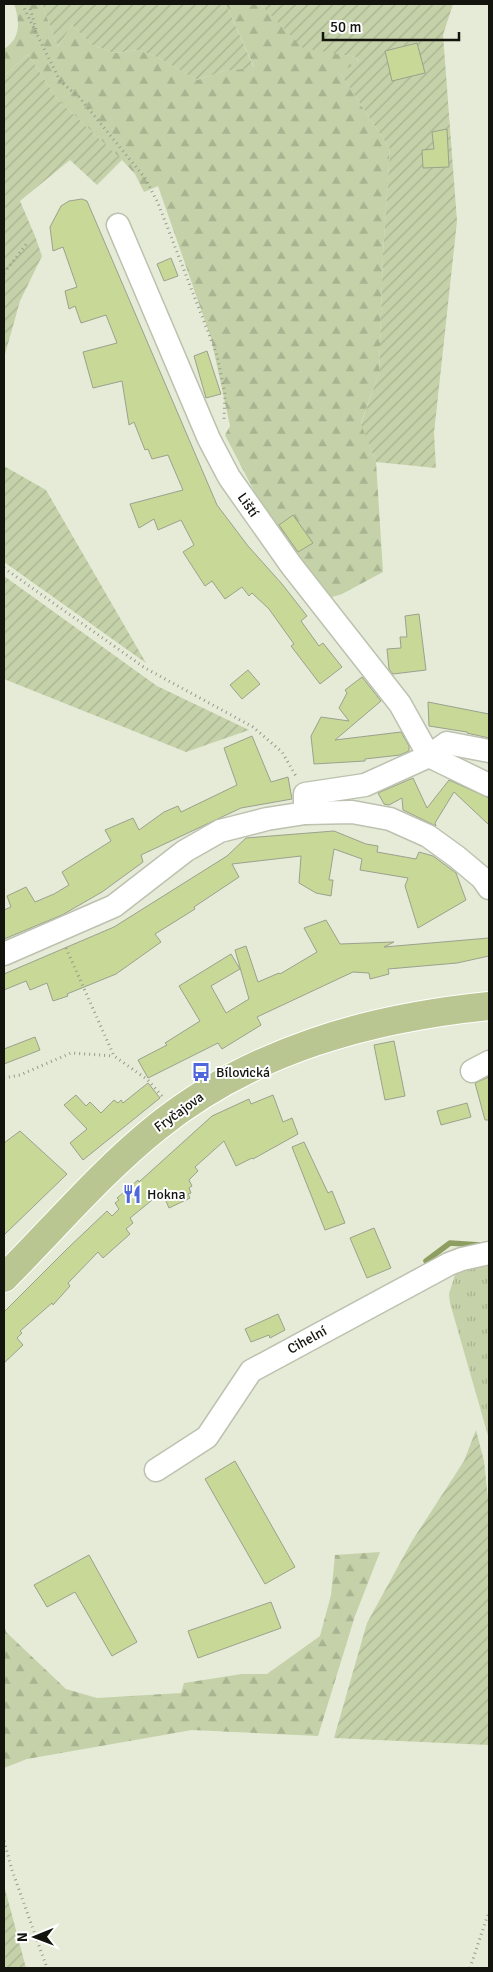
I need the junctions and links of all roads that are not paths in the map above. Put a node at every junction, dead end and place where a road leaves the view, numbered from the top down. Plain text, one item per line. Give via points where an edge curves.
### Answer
1 (118, 225) dead end
2 (489, 752) edge
3 (429, 756) junction
4 (489, 785) edge
5 (305, 803) junction
6 (489, 888) edge
7 (4, 954) edge
8 (489, 1006) edge
9 (489, 1253) edge
10 (4, 1278) edge
11 (156, 1470) dead end

1 - 3 street, Liští via 209,440 229,477 291,565 400,704
2 - 3 street via 447,743
3 - 4 street
3 - 5 street via 365,785
5 - 6 street via 390,819 428,836 482,878
5 - 7 street via 267,819 220,831 185,852 114,906
8 - 10 main road, Fryčajova via 399,1018 325,1037 291,1050 207,1092 158,1126 117,1163
9 - 11 street, Cihelní via 449,1264 251,1371 207,1437

